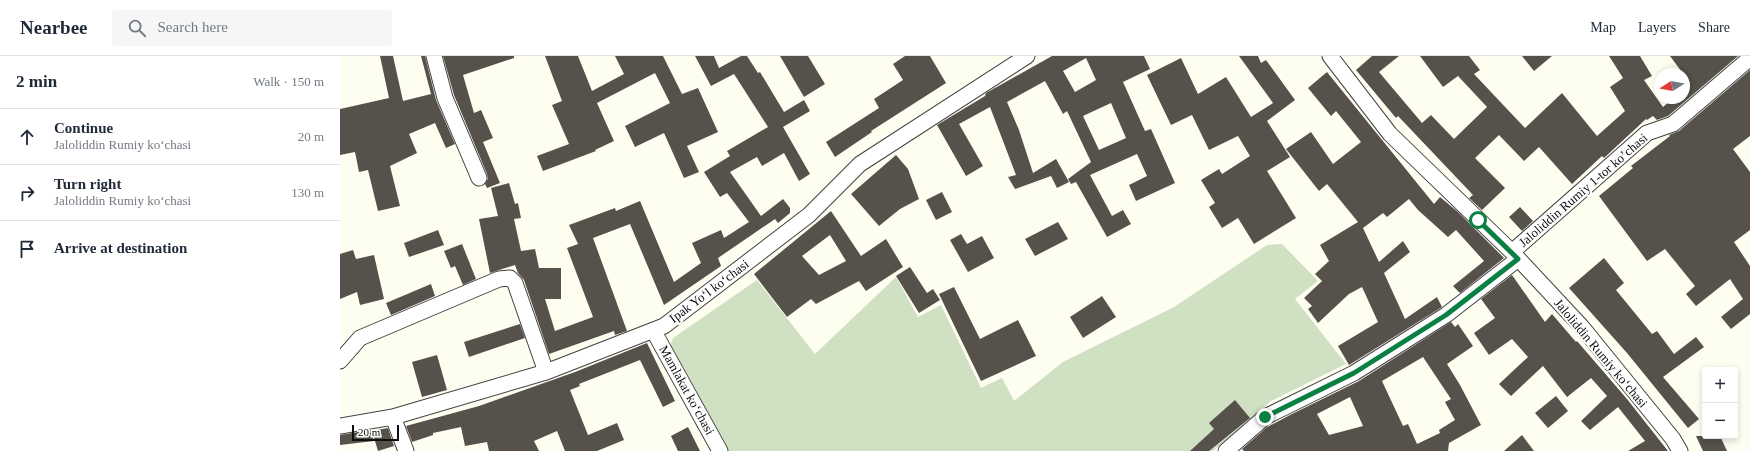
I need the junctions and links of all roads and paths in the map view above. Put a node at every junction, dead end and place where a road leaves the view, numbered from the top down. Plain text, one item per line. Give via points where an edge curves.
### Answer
1 (434, 56) edge
2 (1027, 56) edge
3 (1330, 56) edge
4 (1750, 58) edge
5 (479, 178) dead end
6 (1515, 255) junction
7 (653, 330) junction
8 (340, 361) edge
9 (546, 372) junction
10 (393, 417) junction
11 (340, 426) edge
12 (406, 451) edge
13 (720, 451) edge
14 (1226, 451) edge
15 (1680, 451) edge

1 - 5 street via 445,98
2 - 7 street, Ipak Yoʻl koʻchasi via 860,164 809,215 664,326
3 - 6 street, Jaloliddin Rumiy koʻchasi via 1390,134
4 - 6 street, Jaloliddin Rumiy 1-tor koʼchasi via 1673,124 1648,133
6 - 14 street via 1446,315 1354,373 1265,417
6 - 15 street, Jaloliddin Rumiy koʻchasi via 1582,327
7 - 9 street, Ipak Yoʻl koʻchasi
7 - 13 street, Mamlakat koʻchasi
8 - 9 street via 360,338 499,279 510,278 515,283
9 - 10 street, Ipak Yoʻl koʻchasi
10 - 11 street, Ipak Yoʻl koʻchasi
10 - 12 street

